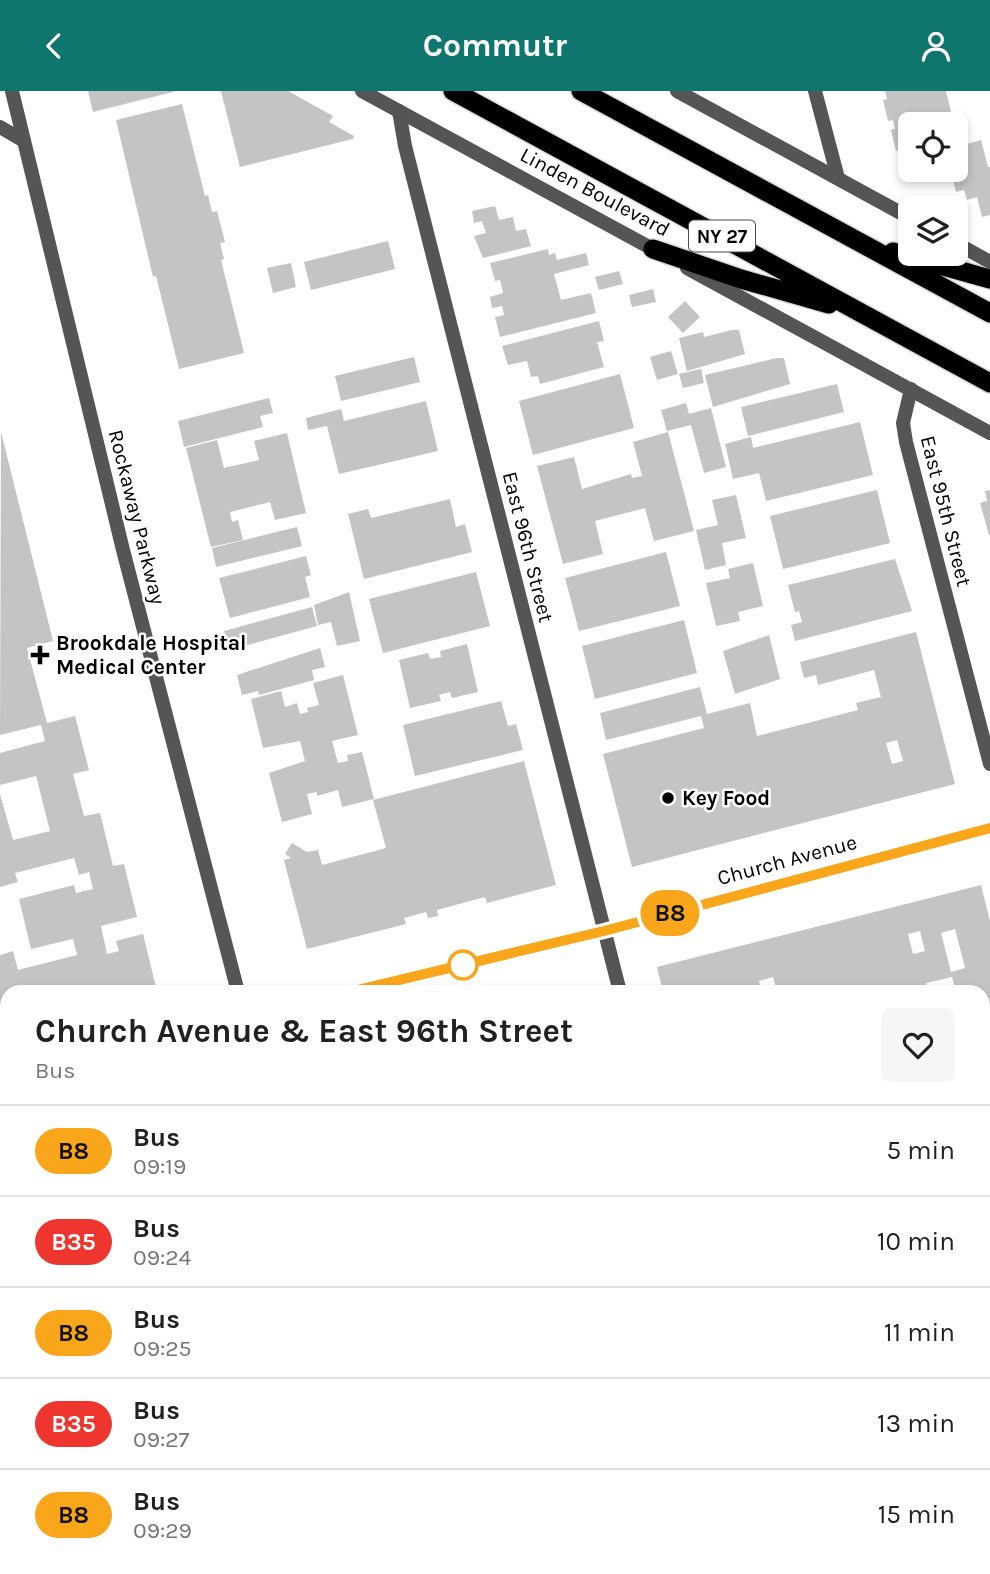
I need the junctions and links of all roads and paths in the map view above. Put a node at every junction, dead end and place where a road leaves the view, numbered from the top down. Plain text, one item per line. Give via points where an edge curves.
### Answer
1 (12, 91) edge
2 (362, 91) edge
3 (453, 91) edge
4 (581, 91) edge
5 (677, 91) edge
6 (815, 91) edge
7 (399, 111) junction
8 (0, 127) edge
9 (24, 141) junction
10 (838, 177) junction
11 (898, 211) edge
12 (862, 244) junction
13 (653, 249) junction
14 (968, 250) edge
15 (990, 262) edge
16 (990, 279) edge
17 (864, 313) junction
18 (990, 313) edge
19 (990, 383) edge
20 (911, 389) junction
21 (990, 433) edge
22 (990, 764) edge
23 (990, 828) edge
24 (604, 931) junction
25 (236, 985) edge
26 (378, 985) edge
27 (618, 985) edge

1 - 9 street, Rockaway Parkway
2 - 7 street, Linden Boulevard
3 - 17 highway, Linden Boulevard / NY 27
4 - 12 highway, NY 27
5 - 10 street
6 - 10 street
7 - 13 street, Linden Boulevard
7 - 24 street, East 96th Street
8 - 9 street
9 - 25 street, Rockaway Parkway via 123,550
10 - 11 street
12 - 16 highway
12 - 18 highway, NY 27
13 - 17 highway
13 - 20 street, Linden Boulevard
14 - 15 street
17 - 19 highway, Linden Boulevard / NY 27
20 - 21 street, Linden Boulevard
20 - 22 street, East 95th Street via 903,423 906,442
23 - 24 street, Church Avenue
24 - 26 street, Church Avenue
24 - 27 street, East 96th Street

